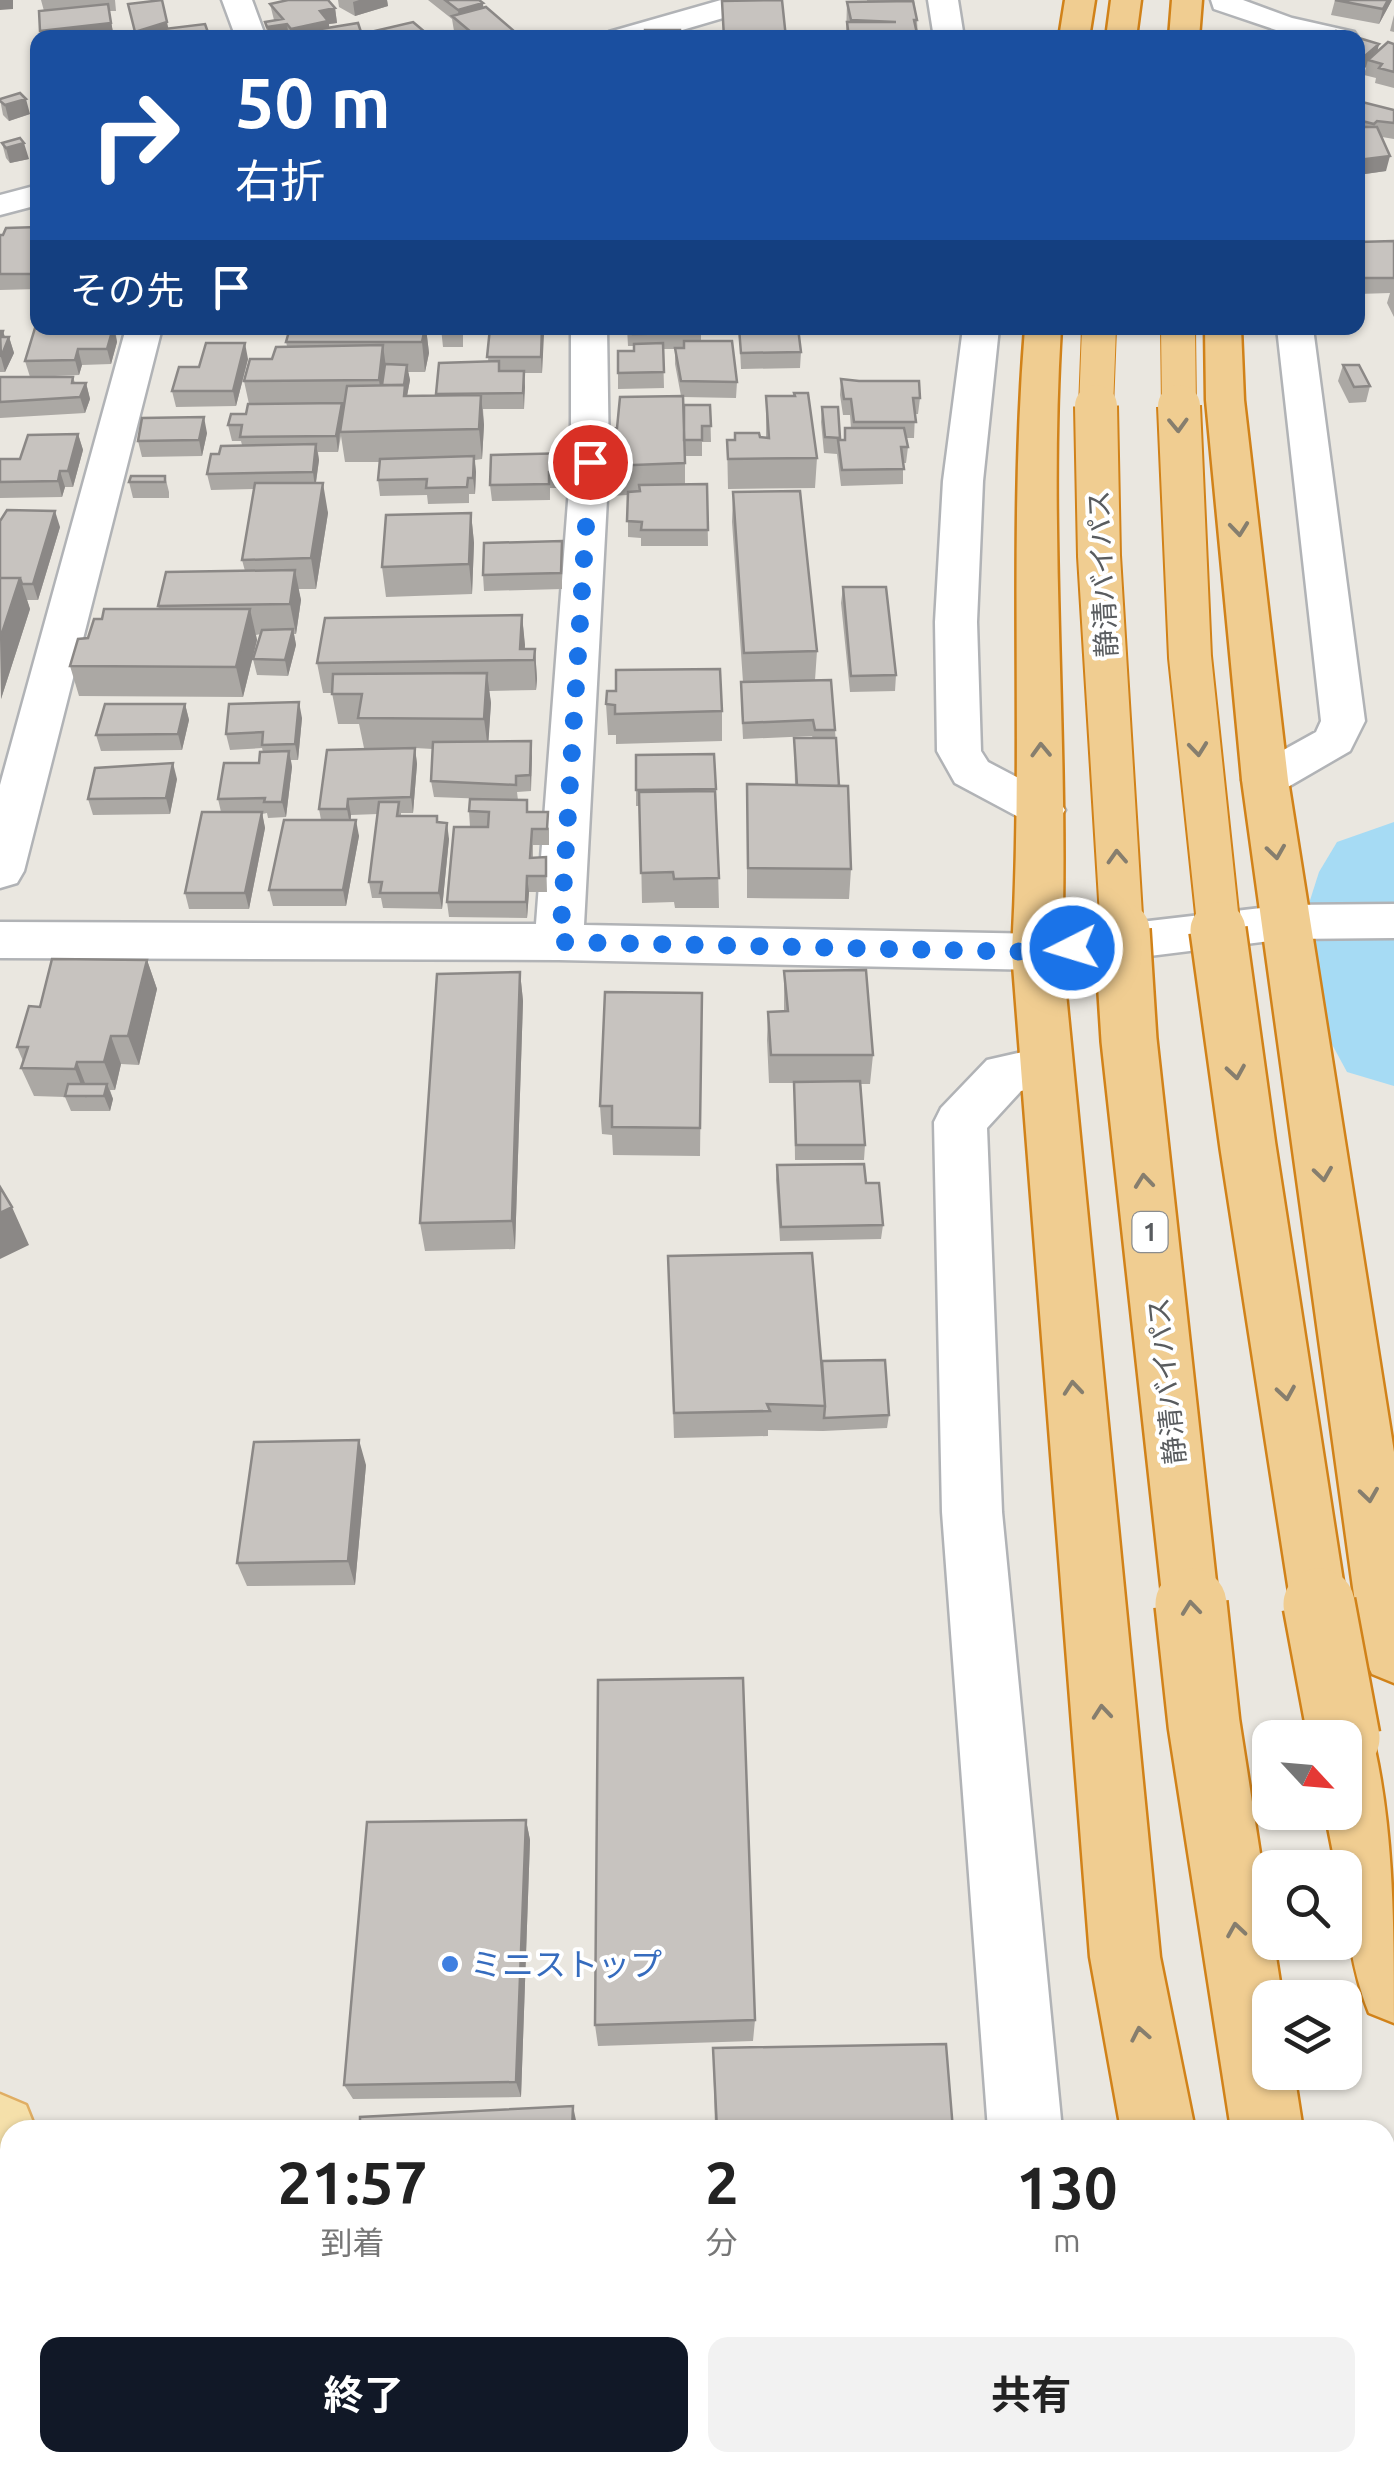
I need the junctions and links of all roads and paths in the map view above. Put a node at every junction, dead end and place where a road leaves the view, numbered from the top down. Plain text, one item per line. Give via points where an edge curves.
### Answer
1 (237, 0) edge
2 (754, 0) edge
3 (943, 0) edge
4 (1080, 0) edge
5 (1126, 0) edge
6 (1187, 0) edge
7 (1225, 2) edge
8 (248, 30) edge
9 (648, 30) edge
10 (949, 30) edge
11 (1075, 30) edge
12 (1122, 30) edge
13 (1185, 30) edge
14 (1223, 30) edge
15 (1282, 30) edge
16 (30, 196) edge
17 (0, 204) edge
18 (142, 335) edge
19 (589, 335) edge
20 (980, 335) edge
21 (1043, 335) edge
22 (1098, 335) edge
23 (1178, 335) edge
24 (1223, 335) edge
25 (1296, 335) edge
26 (1266, 780) junction
27 (1042, 810) junction
28 (0, 871) edge
29 (1394, 921) edge
30 (1286, 922) junction
31 (0, 940) edge
32 (560, 942) junction
33 (1037, 952) junction
34 (1044, 1067) junction
35 (1394, 1653) edge
36 (1340, 1720) edge
37 (1362, 1829) edge
38 (1394, 1988) edge
39 (1024, 2120) edge
40 (1156, 2120) edge
41 (1265, 2120) edge

1 - 8 street
2 - 9 street
3 - 10 street
4 - 11 highway
5 - 12 highway
6 - 13 highway
7 - 14 highway
7 - 15 street
16 - 17 street
18 - 28 street
19 - 32 street via 590,462
20 - 27 street via 962,499 959,751 970,772
27 -> 21 highway via 1035,546
41 -> 22 highway, 静清バイパス / 1, bridge via 1204,1724 1128,1040 1099,556
23 -> 36 highway, bridge via 1188,652 1223,978
24 -> 26 highway
25 - 26 street via 1342,721 1334,741
26 -> 30 highway
27 - 33 highway
29 - 30 street
30 - 33 street
30 -> 35 highway
31 - 32 street
32 - 33 street
33 - 34 highway
34 - 39 street via 1005,1074 960,1122 972,1512
40 -> 34 highway via 1124,1957
37 - 38 highway

